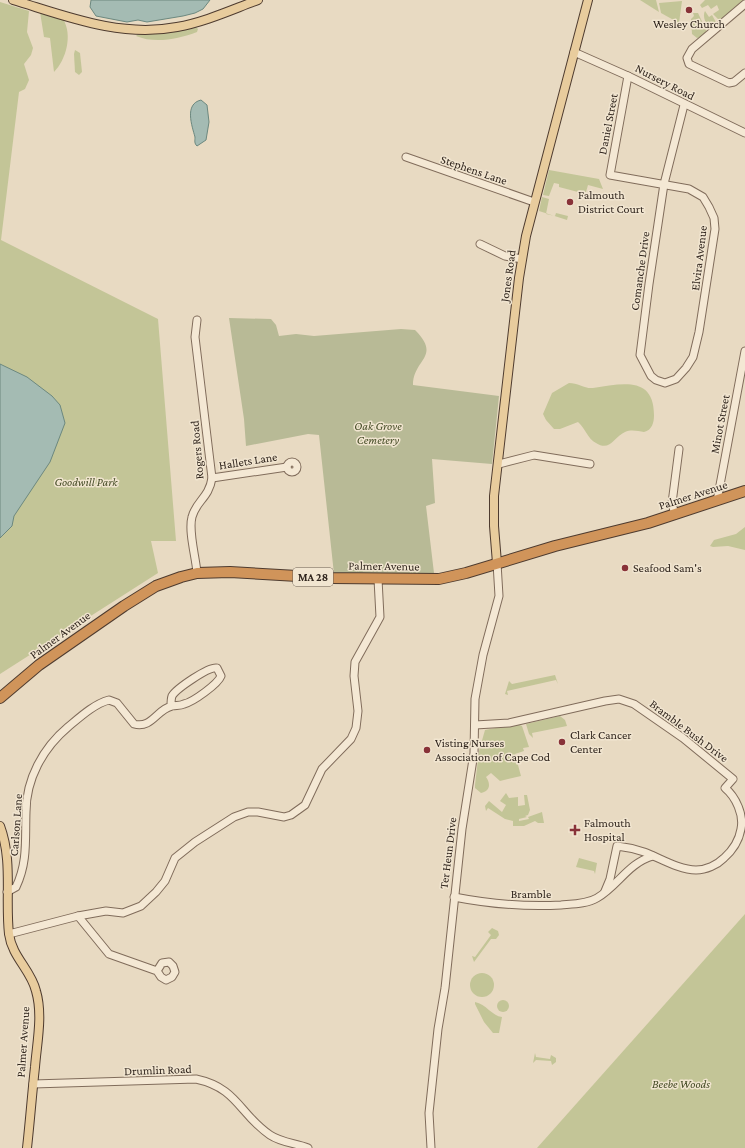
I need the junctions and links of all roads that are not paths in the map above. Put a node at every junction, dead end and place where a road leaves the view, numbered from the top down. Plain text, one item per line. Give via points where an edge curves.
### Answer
1 (13, 0) edge
2 (258, 0) edge
3 (588, 0) edge
4 (745, 4) edge
5 (574, 52) junction
6 (745, 73) edge
7 (628, 76) junction
8 (684, 105) junction
9 (744, 130) edge
10 (406, 157) dead end
11 (610, 175) joint
12 (664, 184) junction
13 (534, 202) junction
14 (480, 244) dead end
15 (522, 259) junction
16 (197, 320) dead end
17 (745, 351) edge
18 (665, 383) joint
19 (679, 449) dead end
20 (499, 464) junction
21 (590, 464) dead end
22 (287, 467) dead end
23 (212, 478) junction
24 (745, 491) edge
25 (717, 501) junction
26 (675, 515) junction
27 (497, 563) junction
28 (198, 573) junction
29 (378, 579) junction
30 (0, 698) edge
31 (171, 706) junction
32 (475, 725) junction
33 (0, 826) edge
34 (653, 856) junction
35 (605, 891) junction
36 (7, 892) junction
37 (454, 897) junction
38 (78, 916) junction
39 (9, 934) junction
40 (157, 971) dead end
41 (33, 1084) junction
42 (27, 1148) edge
43 (308, 1148) edge
44 (431, 1148) edge

1 - 2 main road via 109,27 141,30 167,29 198,22
3 - 5 main road, Jones Road
4 - 6 street via 692,49 687,58 689,64 729,83
5 - 7 street, Nursery Road
5 - 13 main road, Jones Road
7 - 8 street, Nursery Road
7 - 11 street, Daniel Street
8 - 9 street, Nursery Road
8 - 12 street, Comanche Drive
10 - 13 street, Stephens Lane
11 - 12 street, Elvira Avenue
12 - 18 street, Comanche Drive via 640,355 651,376
12 - 18 street, Elvira Avenue via 689,189 703,197 714,218 716,229 692,357 676,379
13 - 15 main road, Jones Road
14 - 15 street via 505,256
15 - 20 main road, Jones Road
16 - 23 street, Rogers Road via 195,337
17 - 25 street, Minot Street
19 - 26 street via 672,503
20 - 21 street via 534,455
20 - 27 main road, Jones Road via 494,508
22 - 23 street, Hallets Lane
23 - 28 street, Rogers Road via 209,492 192,516 191,526
24 - 25 highway, Palmer Avenue / MA 28
25 - 26 highway, Palmer Avenue / MA 28
26 - 27 highway, Palmer Avenue / MA 28
27 - 29 highway, Palmer Avenue / MA 28 via 458,576 438,579
27 - 32 street, Ter Heun Drive via 499,596 480,668
28 - 29 highway, Palmer Avenue / MA 28 via 230,572
28 - 30 highway, Palmer Avenue / MA 28 via 171,580 143,593 39,665
29 - 38 street via 380,617 355,662 358,711 356,728 351,739 322,769 305,805 284,817 248,812 234,817 175,858 165,881 141,906 123,913 106,911
31 - 31 street, Carlson Lane via 187,703 212,686 220,679 220,671 217,668 210,668 177,691 172,697
31 - 36 street, Carlson Lane via 150,721 139,725 128,719 117,703 109,700 90,710 57,737 39,761 32,780 26,810 26,858 16,887
32 - 34 street, Bramble Bush Drive via 509,723 619,699 634,704 683,738 733,779 725,788 738,805 741,827 736,844 725,858 710,867 696,870
32 - 37 street, Ter Heun Drive via 474,753
33 - 36 main road, Palmer Avenue via 6,847
34 - 35 street, Bramble via 630,867
34 - 35 street, Bramble Bush Drive via 617,846
35 - 37 street, Bramble via 597,898 585,902 541,906 494,904
36 - 39 main road, Palmer Avenue
37 - 44 street, Ter Heun Drive via 429,1113
38 - 39 street
38 - 40 street via 109,954
39 - 41 main road, Palmer Avenue via 11,946 34,984 38,1000 39,1022
41 - 42 main road, Palmer Avenue
41 - 43 street, Drumlin Road via 196,1079 210,1082 228,1093 258,1126 272,1136

